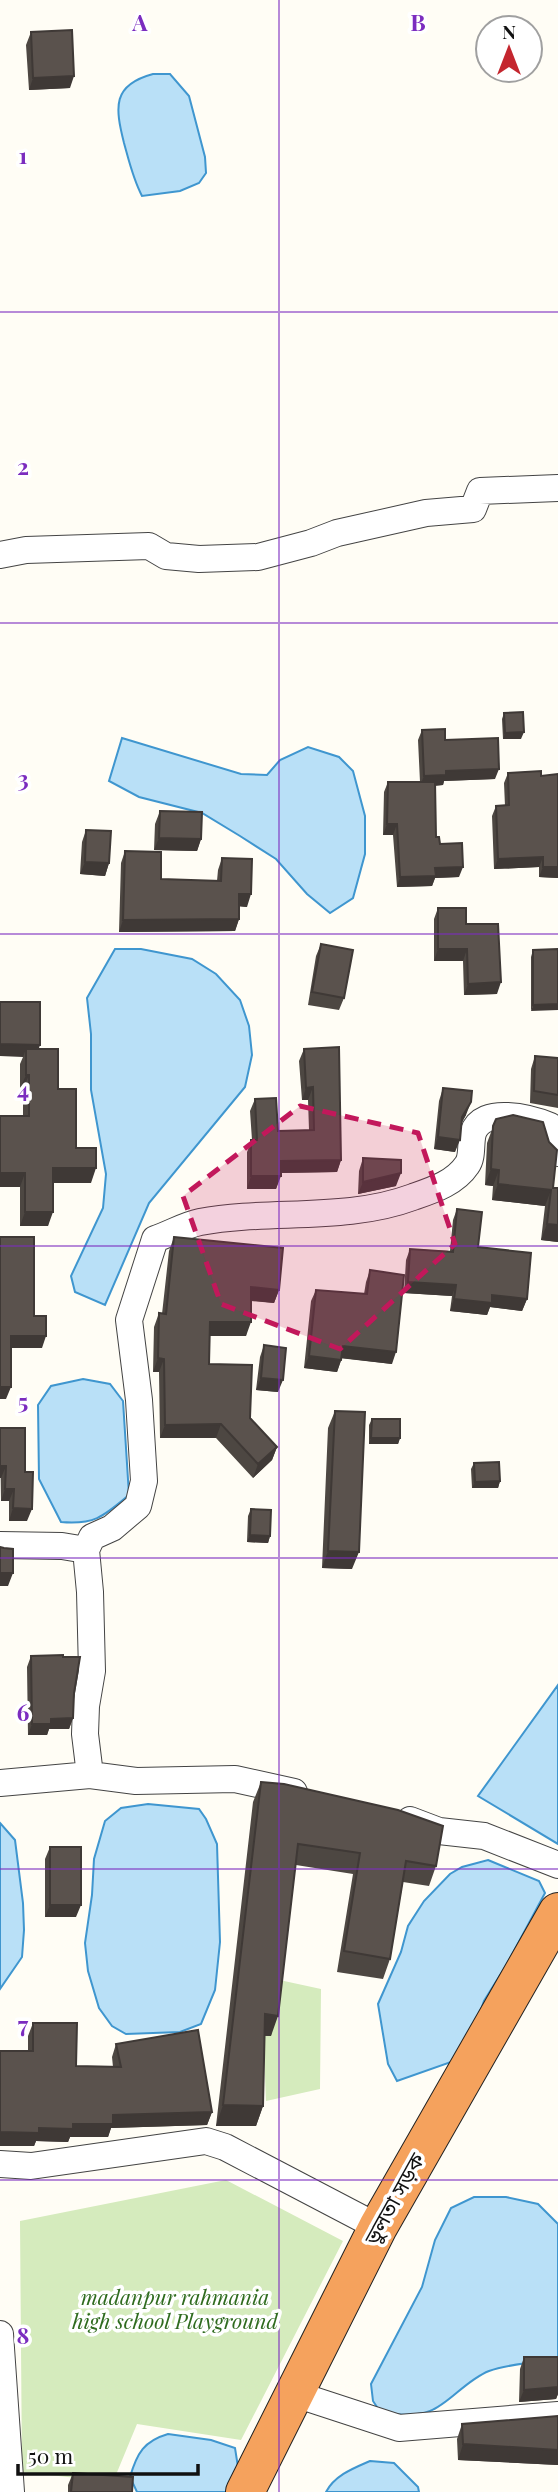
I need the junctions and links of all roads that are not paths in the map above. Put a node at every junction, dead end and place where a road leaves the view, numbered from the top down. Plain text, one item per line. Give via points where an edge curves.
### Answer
1 (558, 488) edge
2 (0, 555) edge
3 (558, 1153) edge
4 (0, 1545) edge
5 (86, 1550) junction
6 (90, 1775) junction
7 (0, 1783) edge
8 (321, 1798) edge
9 (383, 1812) edge
10 (558, 1864) edge
11 (558, 1912) edge
12 (0, 2164) edge
13 (379, 2227) junction
14 (0, 2334) edge
15 (295, 2394) junction
16 (558, 2415) edge
17 (11, 2492) edge
18 (245, 2492) edge

1 - 2 street via 480,491 473,509 426,513 258,557 166,556 149,546
3 - 5 street via 550,1126 531,1118 502,1115 482,1122 473,1131 469,1163 444,1186 404,1201 362,1209 199,1222 155,1239 129,1320 144,1480 138,1506 112,1528 92,1537
4 - 5 street
5 - 6 street via 92,1671 85,1734
6 - 7 street
6 - 8 street via 136,1781 235,1779
9 - 10 street via 439,1831 484,1836
11 - 13 highway, ভুলতা সড়ক
12 - 13 street via 31,2166 206,2141
13 - 15 highway, ভুলতা সড়ক
14 - 17 street
15 - 16 street via 399,2428
15 - 18 highway, ভুলতা সড়ক

